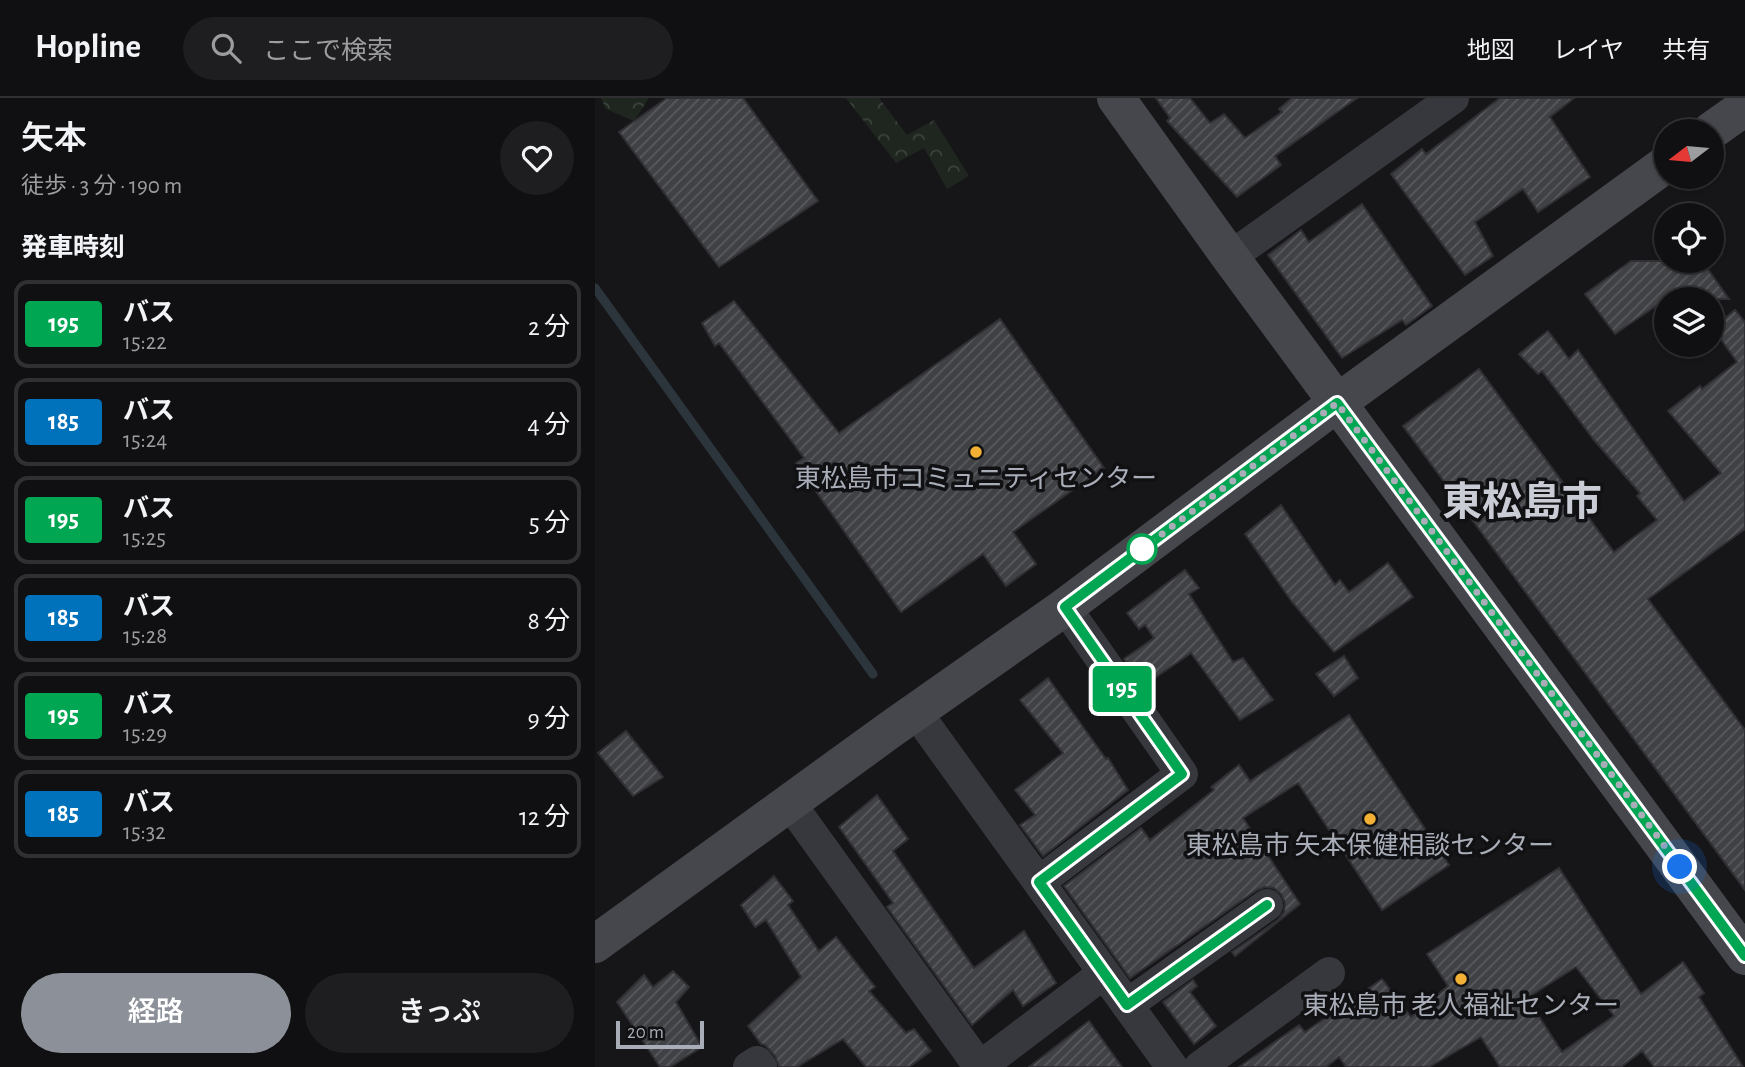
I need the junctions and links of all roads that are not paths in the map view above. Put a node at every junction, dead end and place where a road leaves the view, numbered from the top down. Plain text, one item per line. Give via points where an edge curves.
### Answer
1 (1116, 98) edge
2 (1453, 98) edge
3 (1745, 107) edge
4 (1724, 122) edge
5 (1654, 173) edge
6 (1230, 257) junction
7 (1337, 403) junction
8 (1065, 607) junction
9 (916, 712) junction
10 (789, 802) junction
11 (1039, 882) junction
12 (1267, 905) dead end
13 (595, 944) edge
14 (1745, 956) edge
15 (1104, 973) junction
16 (1329, 973) dead end
17 (1127, 1005) junction
18 (749, 1067) edge
19 (761, 1067) edge
20 (980, 1067) edge
21 (1172, 1067) edge
22 (1200, 1067) edge

1 - 6 street
2 - 6 street
3 - 4 street
5 - 7 street
6 - 7 street
7 - 8 street
7 - 14 street
8 - 9 street
8 - 11 street via 1182,774
9 - 10 street
9 - 11 street
10 - 13 street
10 - 20 street
11 - 15 street
12 - 17 street
15 - 17 street
15 - 20 street
16 - 22 street
17 - 21 street
18 - 19 street via 757,1062

